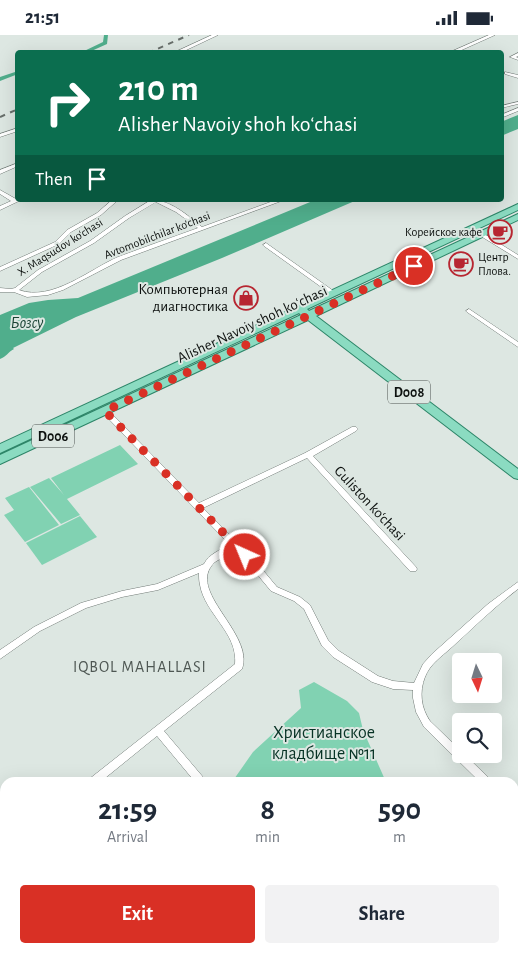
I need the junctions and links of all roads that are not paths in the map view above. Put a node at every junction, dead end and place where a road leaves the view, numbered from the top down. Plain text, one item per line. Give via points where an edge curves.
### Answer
1 (216, 35) edge
2 (493, 35) edge
3 (182, 50) edge
4 (457, 50) edge
5 (518, 54) edge
6 (518, 59) edge
7 (507, 73) dead end
8 (518, 77) edge
9 (518, 103) edge
10 (504, 105) edge
11 (518, 109) edge
12 (504, 116) edge
13 (15, 130) edge
14 (0, 136) edge
15 (15, 165) edge
16 (0, 172) edge
17 (0, 192) edge
18 (15, 200) edge
19 (15, 201) edge
20 (113, 202) edge
21 (153, 202) edge
22 (160, 202) edge
23 (276, 202) edge
24 (518, 207) edge
25 (0, 208) edge
26 (518, 217) edge
27 (202, 229) junction
28 (481, 234) junction
29 (266, 245) dead end
30 (518, 257) edge
31 (0, 269) edge
32 (0, 290) edge
33 (14, 290) junction
34 (333, 293) junction
35 (469, 311) dead end
36 (304, 312) junction
37 (518, 345) edge
38 (105, 411) junction
39 (354, 429) dead end
40 (0, 449) edge
41 (308, 455) junction
42 (0, 460) edge
43 (518, 475) edge
44 (198, 507) junction
45 (236, 546) junction
46 (206, 567) junction
47 (413, 569) dead end
48 (518, 585) edge
49 (0, 655) edge
50 (418, 687) junction
51 (158, 731) junction
52 (99, 777) edge
53 (198, 777) edge
54 (482, 777) edge

1 - 3 street
2 - 4 street
5 - 6 street via 512,57
7 - 8 street
9 - 10 street
11 - 12 street
13 - 14 street
15 - 16 street
17 - 18 street
19 - 25 street
20 - 31 street via 69,231 57,243
21 - 33 street, X. Maqsudov ko‘chasi
22 - 27 street
23 - 27 street, Avtomobilchilar ko‘chasi
24 - 34 main road, Alisher Navoiy shoh koʻchasi / D006
26 - 28 main road, Alisher Navoiy shoh koʻchasi / D006
27 - 33 street, Avtomobilchilar ko‘chasi via 119,259 54,291 27,295
28 - 30 street
28 - 36 main road, Alisher Navoiy shoh koʻchasi / D006
29 - 34 street
32 - 33 street, X. Maqsudov ko‘chasi
34 - 36 main road, Alisher Navoiy shoh koʻchasi / D006
35 - 37 street
36 - 38 main road, Alisher Navoiy shoh koʻchasi / D006
36 - 40 main road, Alisher Navoiy shoh koʻchasi / D006
36 - 43 main road, D008
38 - 42 main road, Alisher Navoiy shoh koʻchasi / D006
38 - 44 street
39 - 41 street
41 - 44 street
41 - 47 street, Guliston ko‘chasi
44 - 45 street
45 - 46 street
45 - 50 street via 274,589 307,607 325,643 336,654 375,679 393,685
46 - 49 street via 158,587 84,605 37,629
46 - 51 street via 205,591 239,647 240,663 236,670
48 - 50 street via 488,607 433,659 424,670
50 - 54 street via 417,700 423,719
51 - 52 street
51 - 53 street

